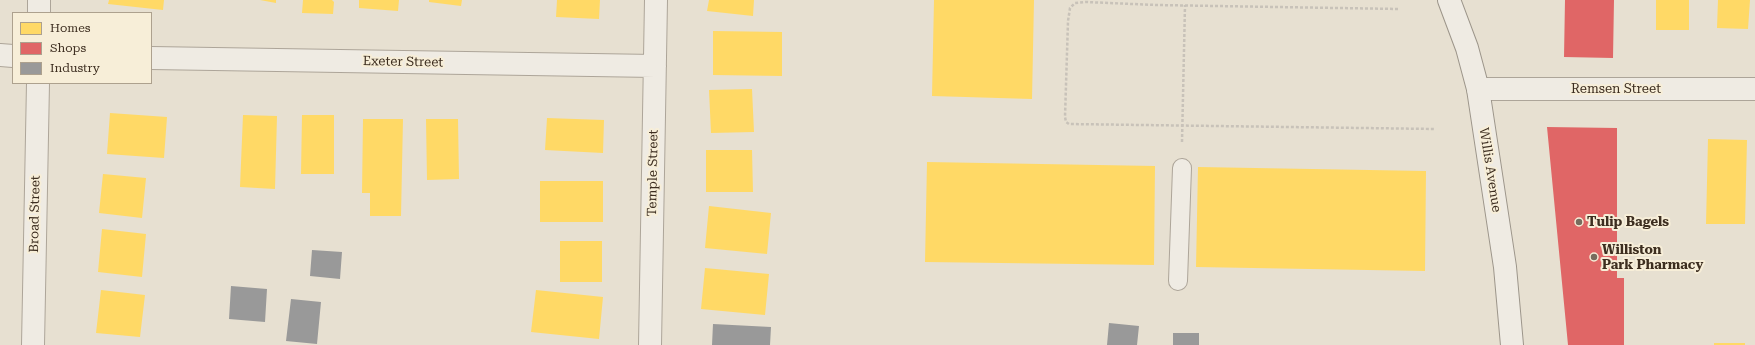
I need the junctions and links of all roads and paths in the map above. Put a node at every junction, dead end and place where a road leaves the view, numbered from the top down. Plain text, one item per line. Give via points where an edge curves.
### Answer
1 (39, 0) edge
2 (656, 0) edge
3 (1449, 0) edge
4 (1185, 5) junction
5 (1398, 9) dead end
6 (39, 12) edge
7 (0, 55) edge
8 (12, 56) edge
9 (152, 58) edge
10 (655, 66) junction
11 (38, 84) edge
12 (1478, 89) junction
13 (1755, 89) edge
14 (1182, 126) junction
15 (1435, 130) dead end
16 (1182, 168) joint
17 (1178, 281) dead end
18 (33, 345) edge
19 (650, 345) edge
20 (1512, 345) edge

1 - 6 street
2 - 10 street, Temple Street
3 - 12 street, Willis Avenue via 1467,48
4 - 5 path
4 - 14 path
4 - 14 path via 1075,2 1070,8 1068,21 1065,117 1069,124
7 - 8 street
9 - 10 street, Exeter Street
10 - 19 street, Temple Street
11 - 18 street, Broad Street
12 - 13 street, Remsen Street
12 - 20 street, Willis Avenue via 1505,267
14 - 15 path
14 - 16 path
16 - 17 lane

